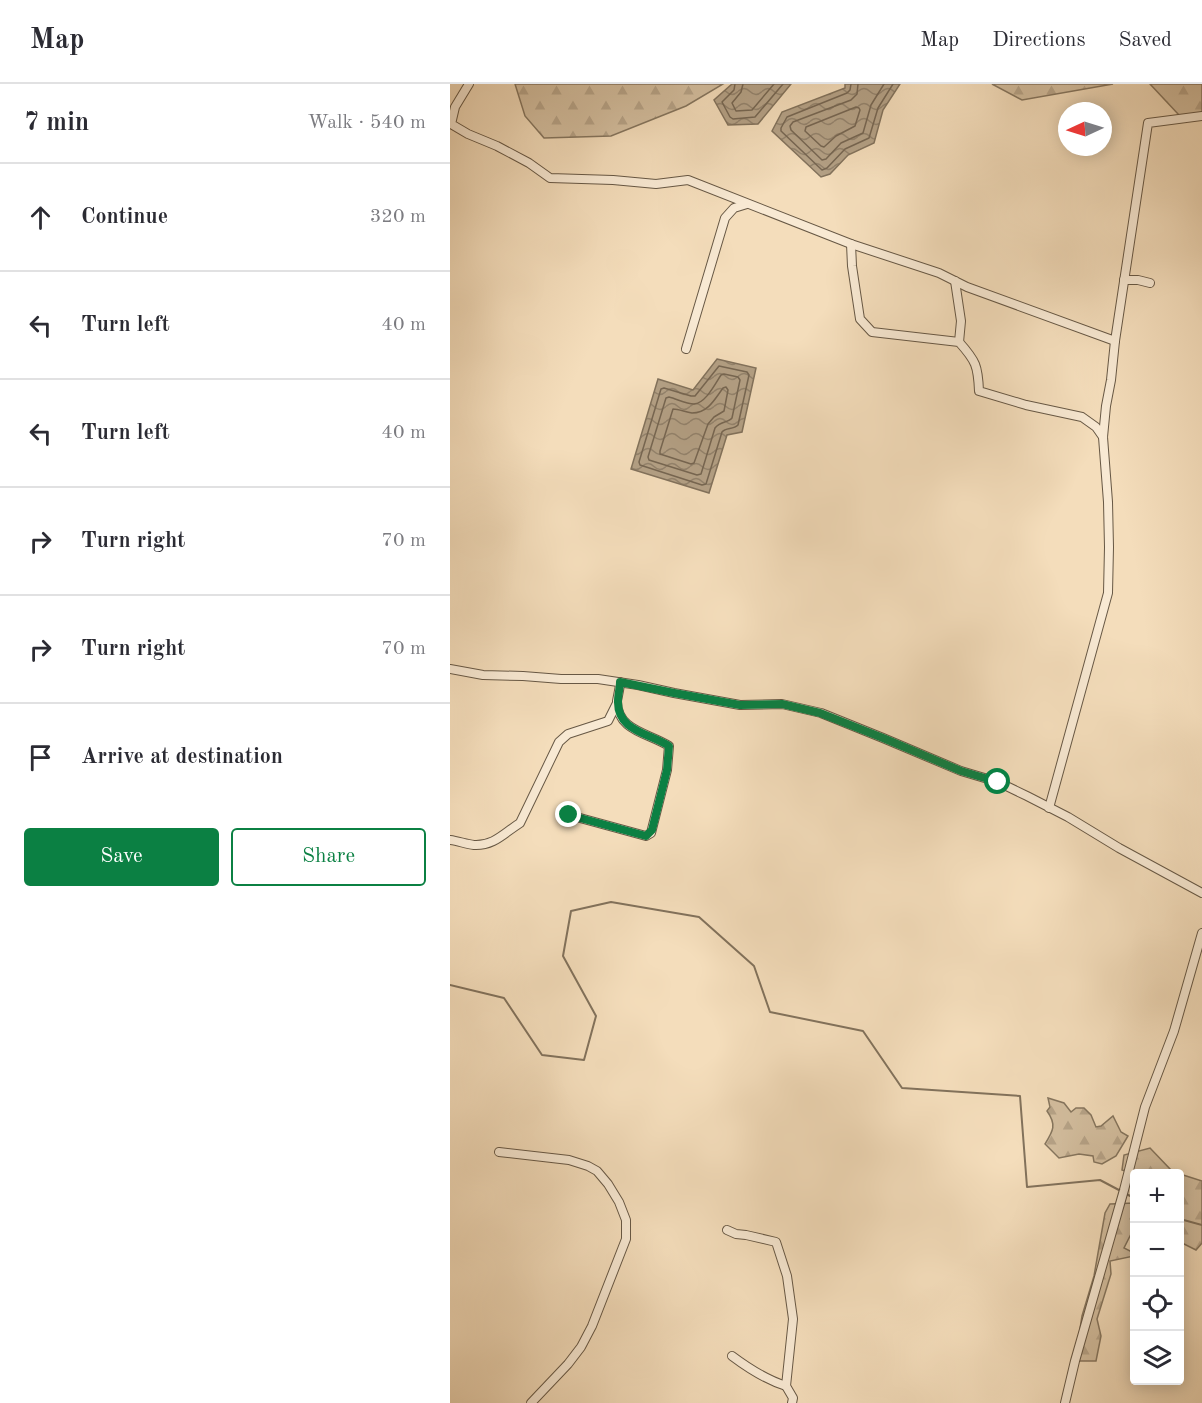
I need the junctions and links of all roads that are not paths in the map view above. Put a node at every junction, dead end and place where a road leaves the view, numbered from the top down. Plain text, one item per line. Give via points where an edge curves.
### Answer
1 (469, 84) edge
2 (1202, 116) edge
3 (747, 204) junction
4 (851, 244) junction
5 (1124, 280) junction
6 (955, 281) junction
7 (1150, 283) dead end
8 (1114, 341) junction
9 (959, 342) junction
10 (686, 349) dead end
11 (1103, 437) junction
12 (450, 669) edge
13 (620, 682) junction
14 (618, 702) junction
15 (1049, 808) junction
16 (569, 815) dead end
17 (450, 840) edge
18 (1202, 893) edge
19 (1202, 933) edge
20 (499, 1152) dead end
21 (727, 1230) dead end
22 (732, 1356) dead end
23 (786, 1386) junction
24 (531, 1403) edge
25 (792, 1403) edge
26 (1065, 1403) edge

1 - 3 street via 455,107 451,124 521,158 550,178 656,184 688,180
2 - 5 street via 1148,123
3 - 4 street
3 - 10 street via 734,208 725,218
4 - 6 street
4 - 9 street via 860,319 872,332
5 - 7 street
5 - 8 street
6 - 8 street
6 - 9 street via 961,321
8 - 11 street
9 - 11 street via 978,370 979,391 1082,417
11 - 15 street via 1108,593
12 - 13 street via 483,675
13 - 14 street
13 - 15 street via 740,705 782,704 820,713 961,771 998,782
14 - 16 street via 619,714 628,727 669,746 651,833 646,836
14 - 17 street via 608,721 568,734 559,742 520,823 494,842 474,845
15 - 18 street
19 - 26 street via 1174,1031 1145,1107
20 - 24 street via 588,1166 608,1184 626,1220 626,1239 592,1326 568,1364
21 - 23 street via 776,1242 794,1319
22 - 23 street
23 - 25 street

